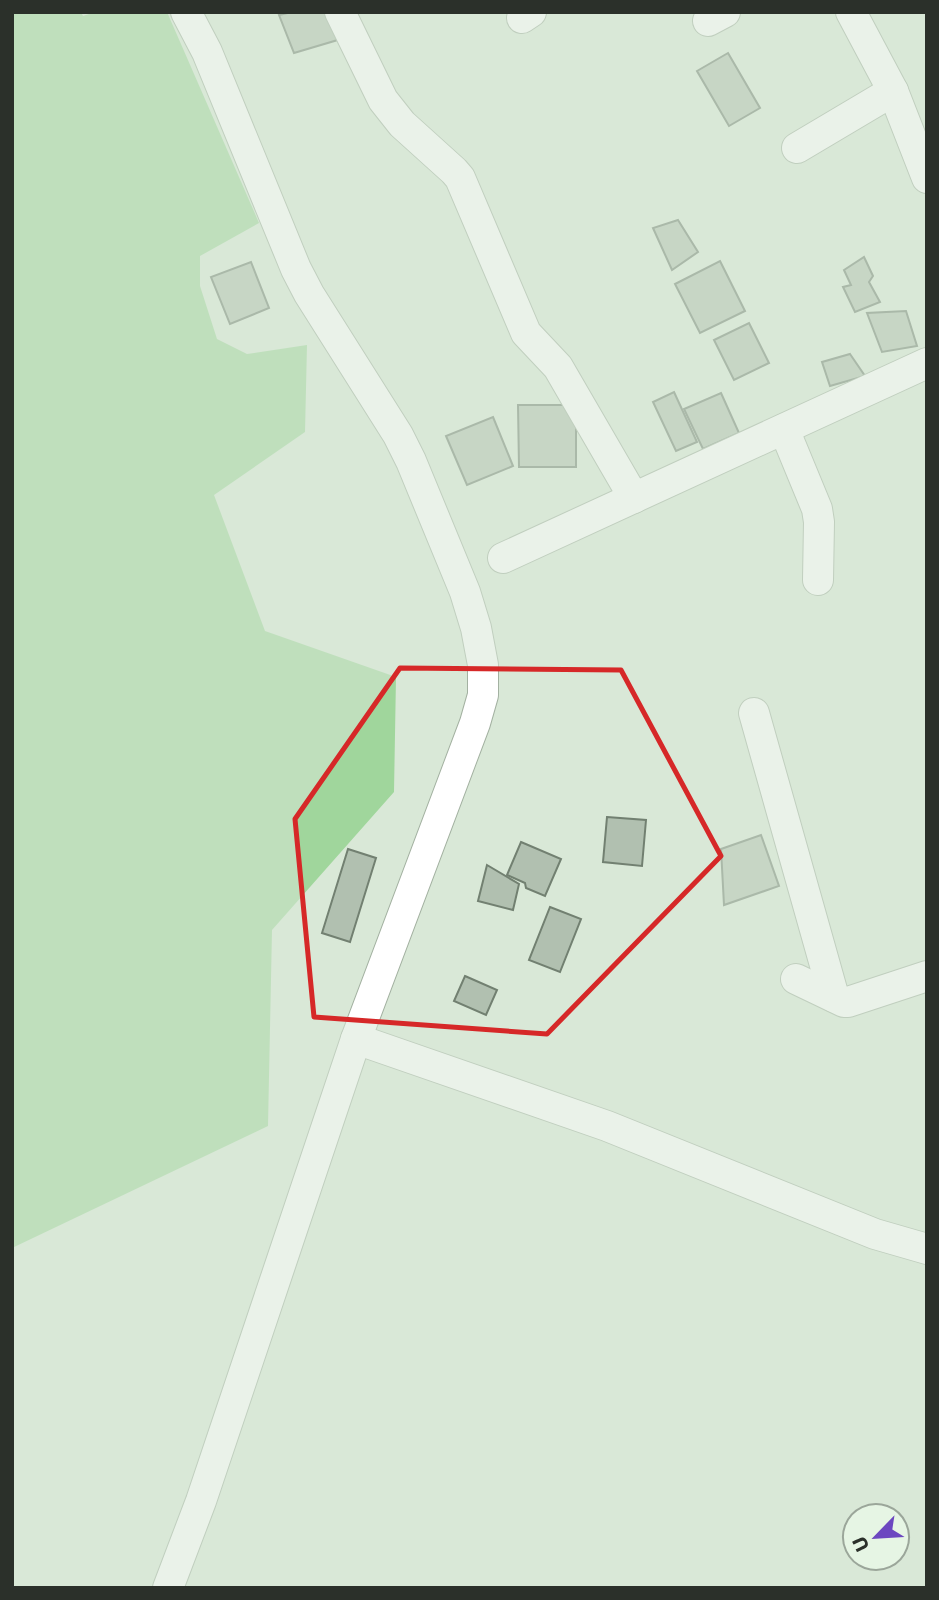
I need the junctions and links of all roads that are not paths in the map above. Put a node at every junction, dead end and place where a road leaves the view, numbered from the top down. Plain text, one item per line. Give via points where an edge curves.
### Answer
1 (186, 12) edge
2 (340, 12) edge
3 (852, 12) edge
4 (893, 91) junction
5 (797, 148) dead end
6 (927, 178) edge
7 (927, 363) edge
8 (784, 429) junction
9 (634, 498) junction
10 (503, 558) dead end
11 (818, 580) dead end
12 (754, 713) dead end
13 (927, 976) edge
14 (796, 979) dead end
15 (834, 997) junction
16 (356, 1038) junction
17 (927, 1249) edge
18 (168, 1588) edge

1 - 16 street via 207,52 296,269 411,461 476,628 483,695 475,723
2 - 9 street via 391,112 460,178 526,333 558,367
3 - 4 street
4 - 5 street
4 - 6 street
7 - 8 street
8 - 9 street
8 - 11 street via 817,509
9 - 10 street
12 - 15 street
13 - 15 street via 854,1001
14 - 15 street
16 - 17 street via 607,1126 875,1234
16 - 18 street

